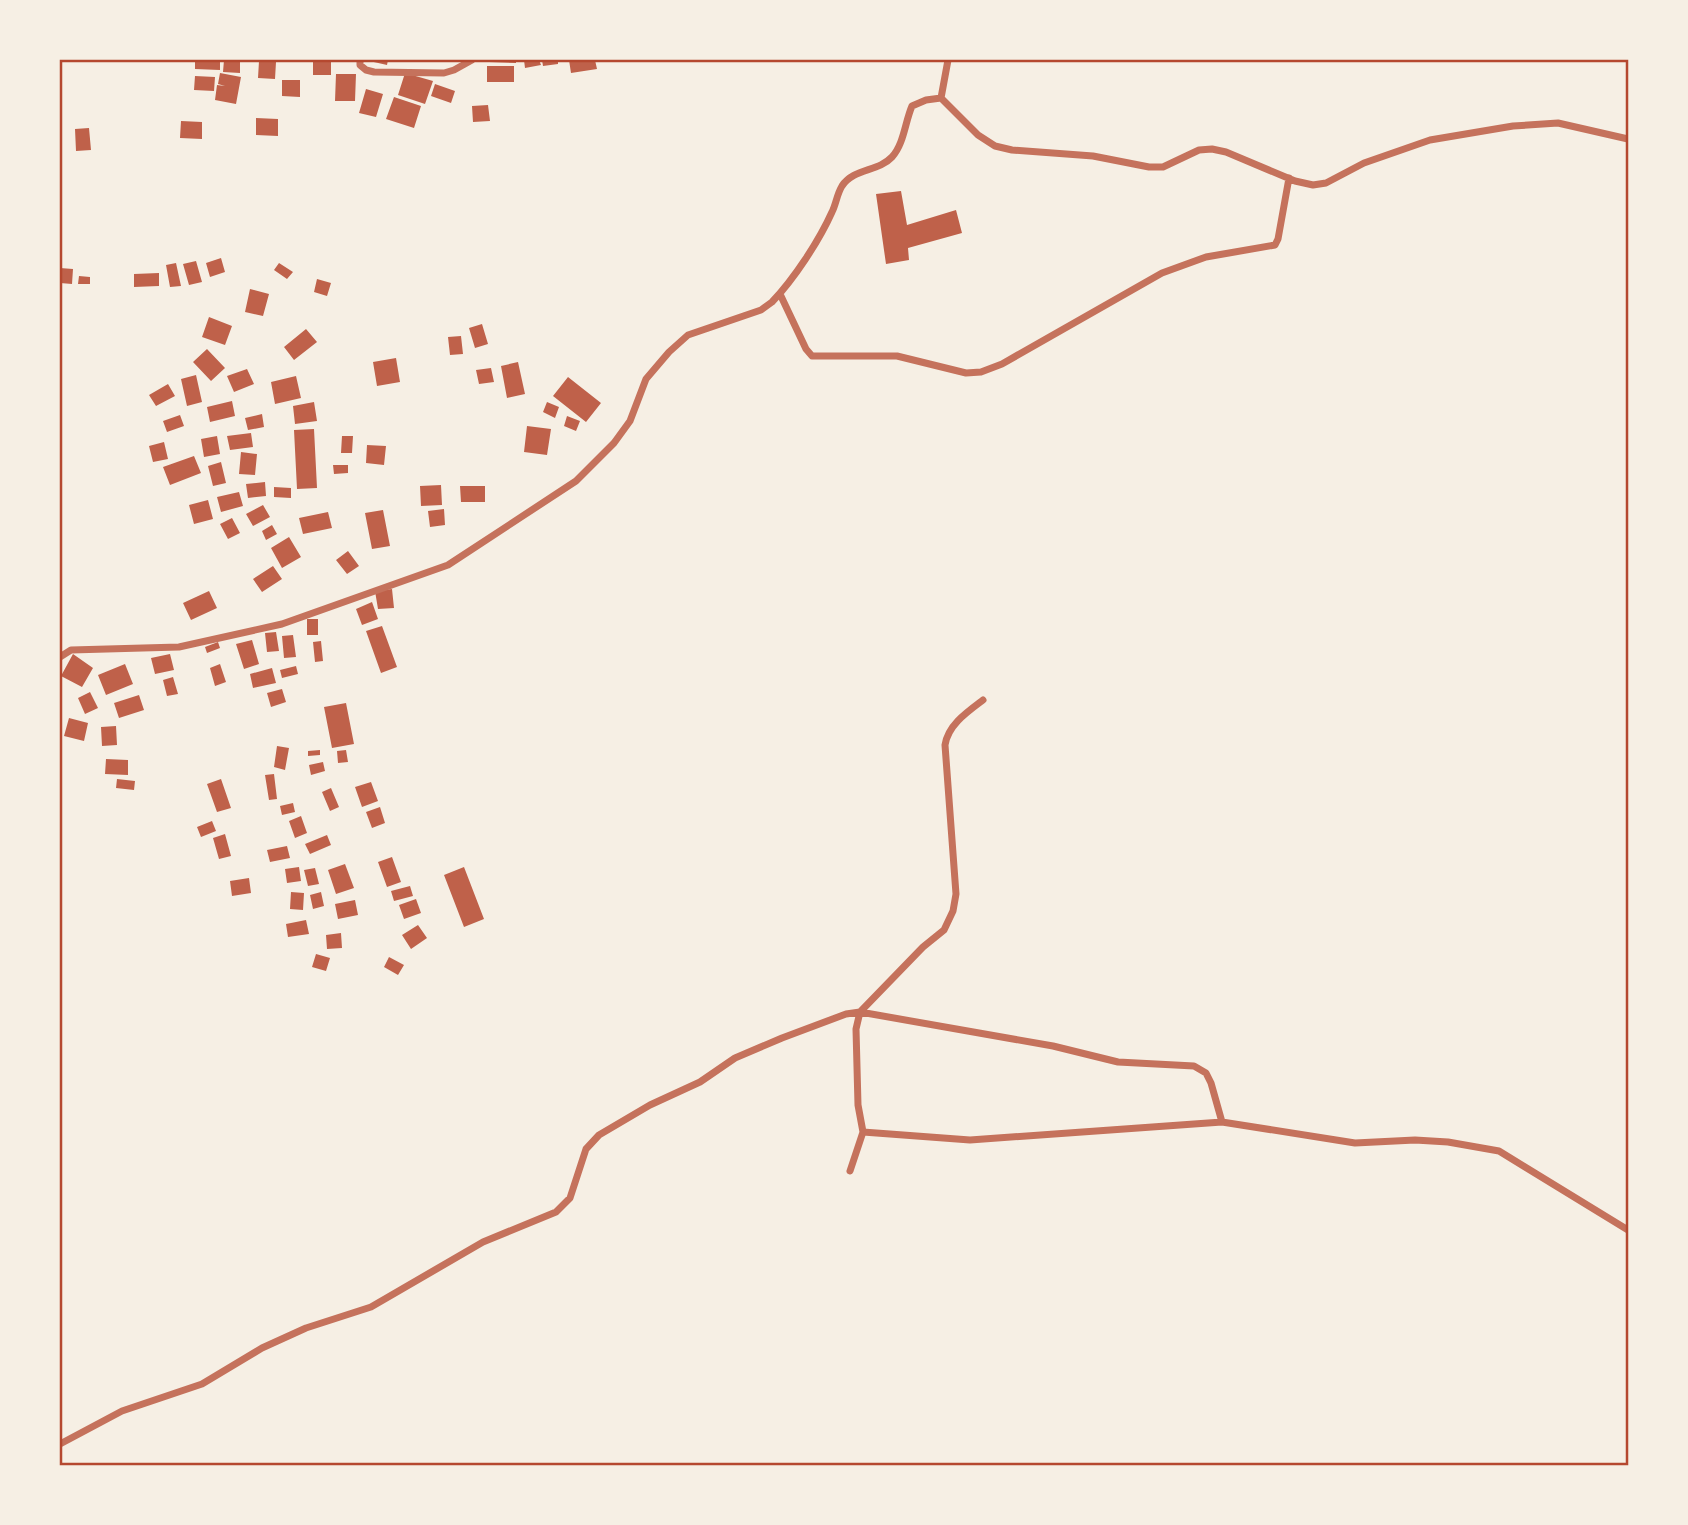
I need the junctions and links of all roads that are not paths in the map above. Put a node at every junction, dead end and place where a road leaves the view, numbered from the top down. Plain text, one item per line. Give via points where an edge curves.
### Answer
1 (360, 60) edge
2 (472, 60) edge
3 (948, 60) edge
4 (941, 98) junction
5 (1629, 139) edge
6 (1289, 178) junction
7 (780, 294) junction
8 (60, 657) edge
9 (983, 701) dead end
10 (860, 1012) junction
11 (1222, 1122) junction
12 (863, 1132) junction
13 (850, 1171) dead end
14 (1629, 1230) edge
15 (60, 1444) edge

1 - 2 street via 360,65 374,72 444,73
3 - 4 street
4 - 6 street via 978,135 1012,150 1163,166 1212,149
4 - 7 street via 912,106 892,157 850,177 820,236
5 - 6 street via 1558,123 1513,126 1430,140 1364,163 1326,183 1313,185
6 - 7 street via 1275,244 1206,257 1162,273 981,372 956,372 897,356 813,356
7 - 8 street via 761,310 688,335 646,379 631,421 576,481 448,565 282,624 179,647 71,650
9 - 10 street via 962,716 944,745 956,894 953,912 944,930
10 - 11 street via 1054,1046 1118,1062 1194,1066 1206,1073
10 - 12 street via 856,1029
10 - 15 street via 735,1058 700,1082 599,1135 586,1149 570,1199 556,1212 483,1242 370,1307 306,1328 202,1384 122,1411
11 - 12 street via 970,1140
11 - 14 street via 1355,1143 1437,1141 1499,1151
12 - 13 street

